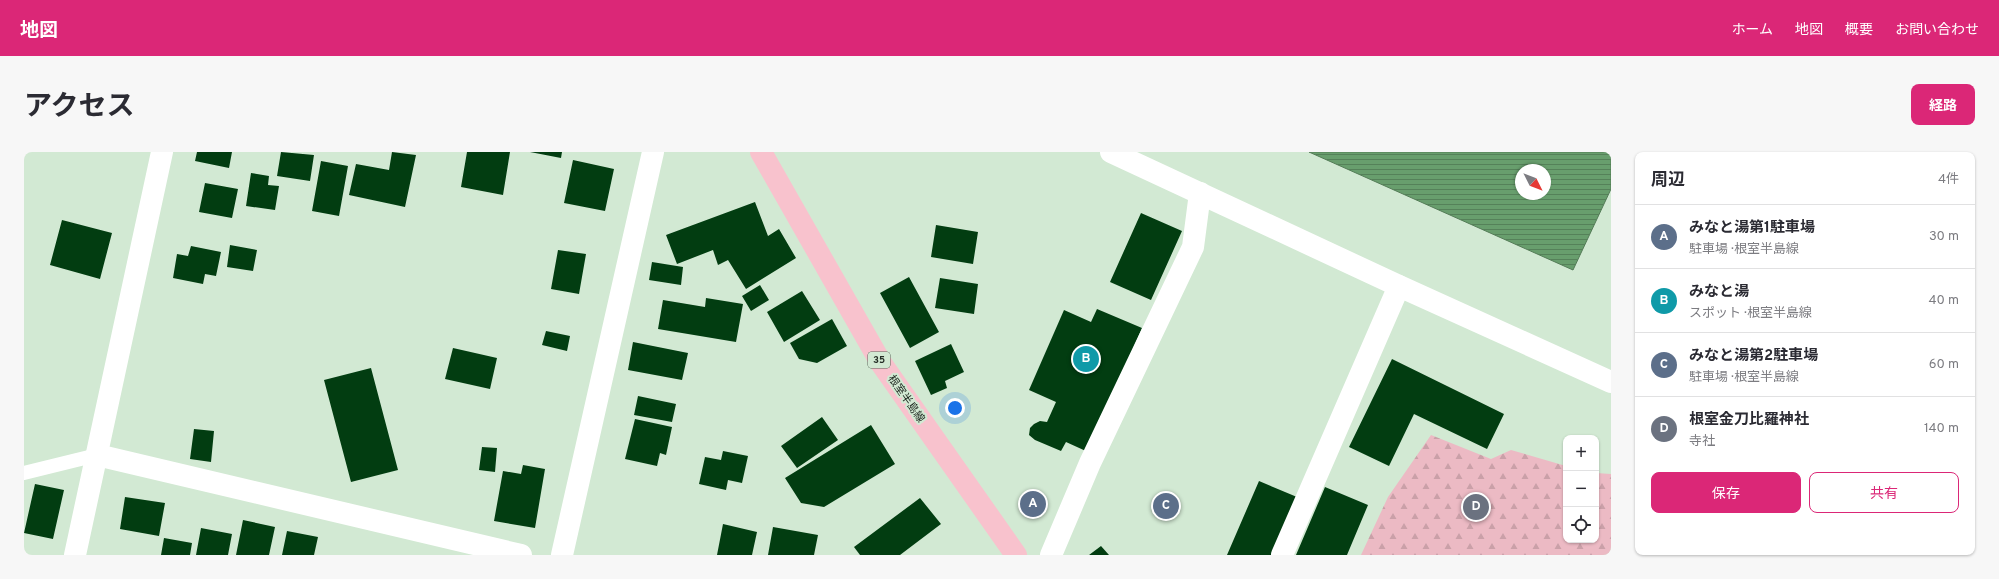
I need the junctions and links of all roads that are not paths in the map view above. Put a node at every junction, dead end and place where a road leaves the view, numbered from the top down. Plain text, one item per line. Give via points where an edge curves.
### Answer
1 (162, 152) edge
2 (653, 152) edge
3 (761, 152) edge
4 (1111, 152) edge
5 (1200, 193) junction
6 (1399, 286) junction
7 (1611, 382) edge
8 (97, 455) junction
9 (24, 473) edge
10 (75, 555) edge
11 (521, 555) edge
12 (562, 555) edge
13 (1016, 555) edge
14 (1051, 555) edge
15 (1282, 555) edge

1 - 8 street
2 - 12 street
3 - 13 main road, 根室半島線 / 35 via 881,364
4 - 5 street
5 - 6 street
5 - 14 street via 1193,247 1090,463
6 - 7 street
6 - 15 street
8 - 9 lane
8 - 10 street
8 - 11 street

